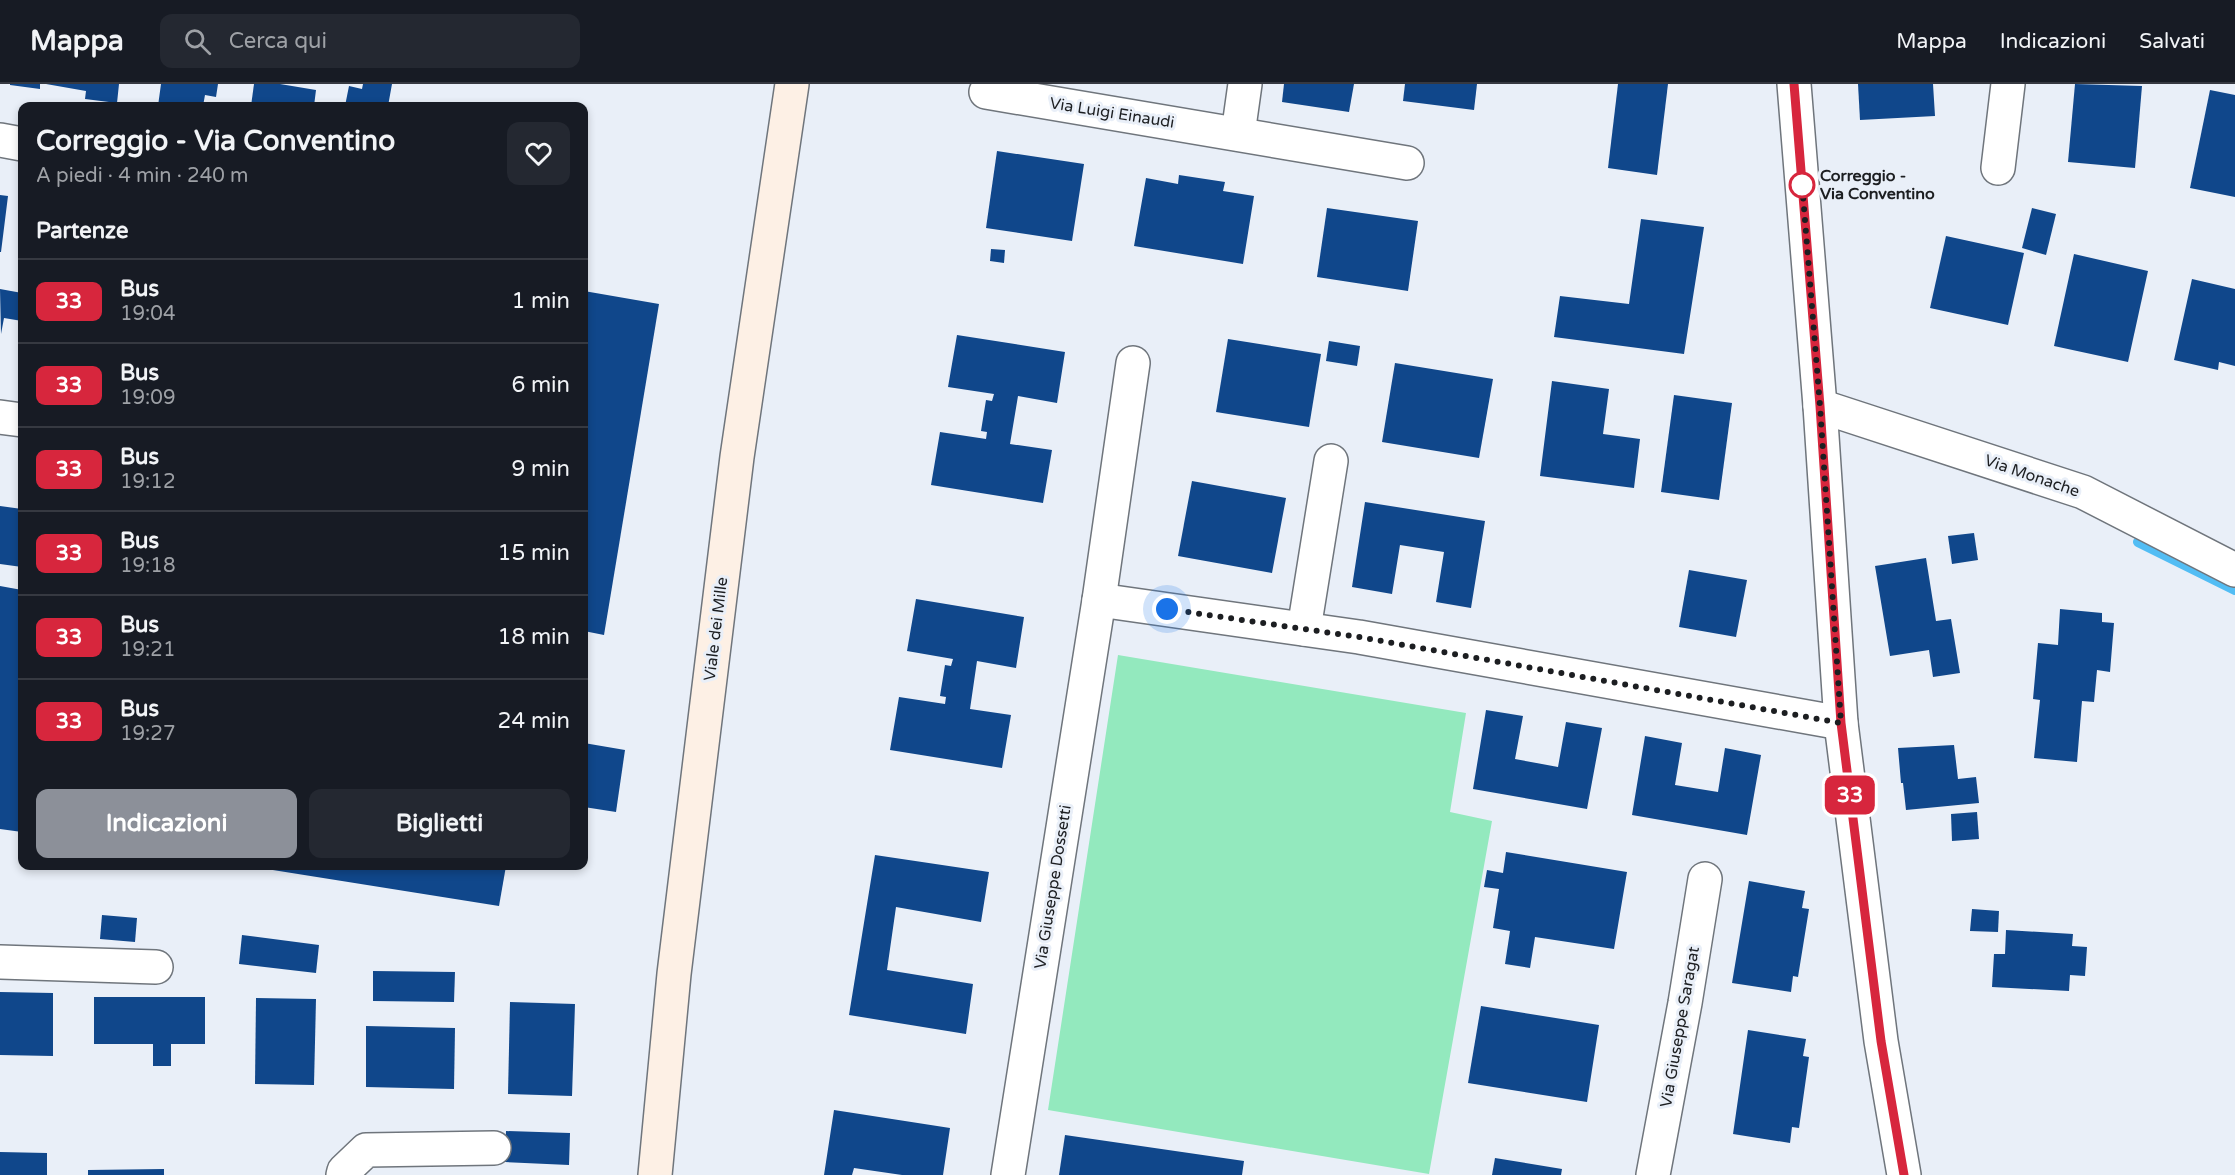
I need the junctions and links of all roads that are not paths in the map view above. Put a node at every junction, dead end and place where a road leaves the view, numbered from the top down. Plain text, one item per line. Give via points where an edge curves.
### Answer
1 (792, 84) edge
2 (1245, 84) edge
3 (1794, 84) edge
4 (2008, 84) edge
5 (986, 92) dead end
6 (1238, 134) junction
7 (0, 140) edge
8 (18, 143) edge
9 (1407, 163) dead end
10 (1998, 168) dead end
11 (1133, 363) dead end
12 (1820, 406) junction
13 (0, 417) edge
14 (18, 419) edge
15 (1331, 461) dead end
16 (2235, 570) edge
17 (1099, 600) junction
18 (1304, 629) junction
19 (1841, 723) junction
20 (1705, 879) dead end
21 (0, 962) edge
22 (156, 967) dead end
23 (494, 1148) dead end
24 (344, 1175) edge
25 (656, 1175) edge
26 (1008, 1175) edge
27 (1653, 1175) edge
28 (1904, 1175) edge

1 - 25 main road, Viale dei Mille via 737,457 675,963
2 - 6 street
3 - 12 street
4 - 10 street
5 - 6 street, Via Luigi Einaudi
6 - 9 street, Via Luigi Einaudi
7 - 8 street
11 - 17 street, Via Giuseppe Dossetti
12 - 16 street, Via Monache via 2083,492
12 - 19 street
13 - 14 street
15 - 18 street
17 - 18 street
17 - 26 street, Via Giuseppe Dossetti
18 - 19 street
19 - 28 street via 1881,1041
20 - 27 street, Via Giuseppe Saragat
21 - 22 street
23 - 24 street via 366,1150

